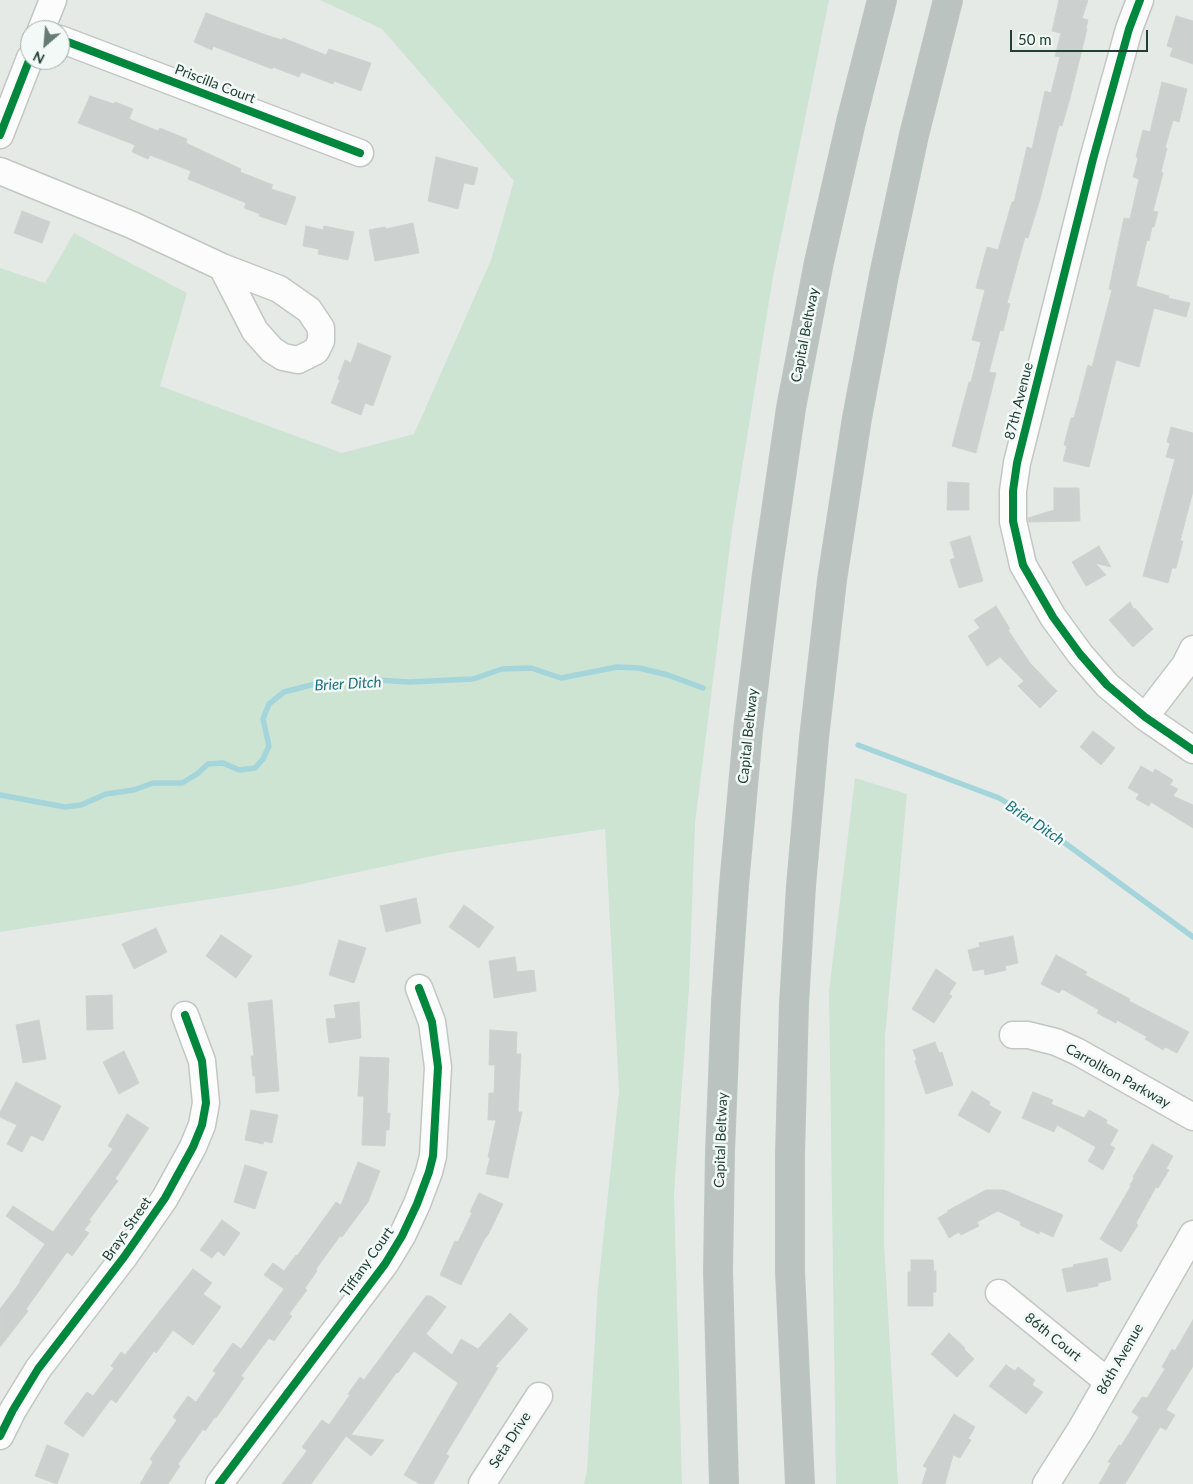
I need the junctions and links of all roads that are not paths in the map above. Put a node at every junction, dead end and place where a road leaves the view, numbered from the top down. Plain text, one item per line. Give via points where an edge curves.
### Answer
1 (53, 0) edge
2 (882, 0) edge
3 (948, 0) edge
4 (1140, 0) edge
5 (45, 20) edge
6 (70, 42) edge
7 (25, 70) edge
8 (0, 135) edge
9 (360, 153) dead end
10 (0, 171) edge
11 (222, 267) dead end
12 (1193, 649) edge
13 (1145, 717) junction
14 (1193, 750) edge
15 (419, 988) dead end
16 (185, 1015) dead end
17 (1013, 1035) dead end
18 (1193, 1117) edge
19 (1193, 1234) edge
20 (998, 1293) dead end
21 (1107, 1381) junction
22 (539, 1396) dead end
23 (0, 1436) edge
24 (219, 1484) edge
25 (482, 1484) edge
26 (724, 1484) edge
27 (800, 1484) edge
28 (1046, 1484) edge

1 - 5 street
2 - 26 highway, Capital Beltway via 824,243 793,399 748,731 726,1002 720,1152 718,1271
3 - 27 highway via 914,135 856,418 832,580 814,738 794,1004 790,1154 790,1271
4 - 13 street, 87th Avenue via 1093,159 1017,462 1013,520 1023,564 1053,617 1107,685
6 - 9 street, Priscilla Court
7 - 8 street
10 - 11 street via 132,225
12 - 13 street via 1185,665
13 - 14 street, 87th Avenue
15 - 24 street, Tiffany Court via 432,1022 438,1067 433,1156 418,1204 384,1264
16 - 23 street, Brays Street via 202,1061 206,1103 193,1147 165,1198 124,1257 38,1369
17 - 18 street, Carrollton Parkway via 1056,1042 1078,1052
19 - 21 street, 86th Avenue
20 - 21 street, 86th Court
21 - 28 street, 86th Avenue
22 - 25 street, Seta Drive

